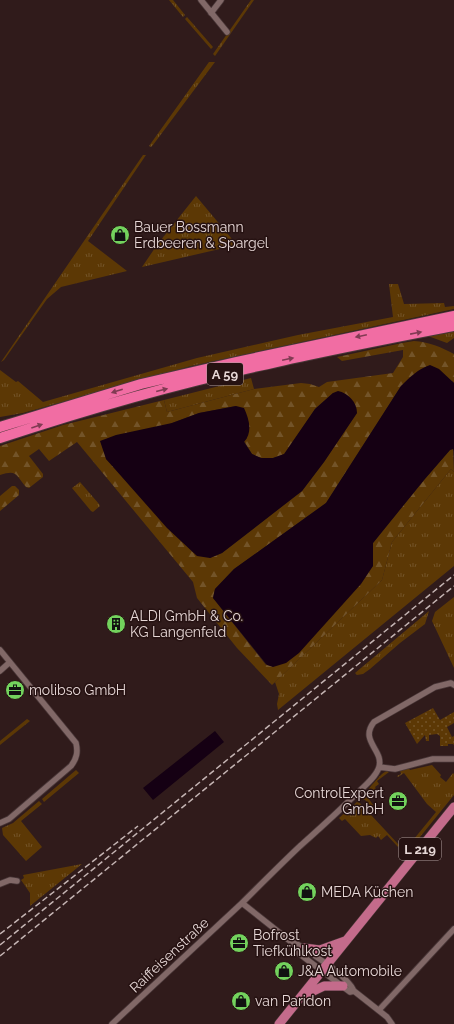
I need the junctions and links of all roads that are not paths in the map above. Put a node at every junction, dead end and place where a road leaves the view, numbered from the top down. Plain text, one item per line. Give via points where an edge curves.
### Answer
1 (201, 0) edge
2 (221, 0) edge
3 (212, 13) junction
4 (227, 32) dead end
5 (454, 316) edge
6 (454, 326) edge
7 (45, 413) junction
8 (0, 421) edge
9 (0, 427) edge
10 (0, 438) edge
11 (0, 650) edge
12 (10, 662) junction
13 (0, 671) edge
14 (454, 685) edge
15 (454, 759) edge
16 (380, 767) junction
17 (454, 807) edge
18 (0, 823) edge
19 (17, 881) dead end
20 (0, 884) edge
21 (242, 903) junction
22 (454, 929) edge
23 (346, 940) junction
24 (290, 942) junction
25 (304, 948) junction
26 (324, 968) junction
27 (343, 986) junction
28 (354, 991) junction
29 (300, 998) junction
30 (379, 1010) junction
31 (112, 1024) edge
32 (280, 1024) edge
33 (392, 1024) edge

1 - 3 street
2 - 3 street
3 - 4 street
5 -> 7 highway, A 59 via 200,370 141,384
10 -> 6 highway, A 59 via 146,394 236,371
7 - 8 highway
7 - 9 highway, A 59
11 - 12 street
12 - 13 street
12 - 18 street via 76,743 78,750 76,760 71,766 9,819
14 - 16 street via 451,683 435,687 374,722 370,728 370,740 379,758
15 - 16 street via 432,759 395,769
16 - 21 street, Raiffeisenstraße via 368,783
17 - 23 main road, L 219
19 - 20 street via 10,880
21 - 24 street
21 - 31 street, Raiffeisenstraße
22 - 30 street
23 - 25 main road via 320,950
23 - 26 main road, L 219
24 - 25 street
24 - 26 street via 294,950
25 - 26 street
26 - 27 street
26 - 28 street
26 - 29 main road, L 219
27 - 28 street via 350,992
27 - 29 main road via 324,986
28 - 30 street
29 - 32 main road, L 219
30 - 33 street

